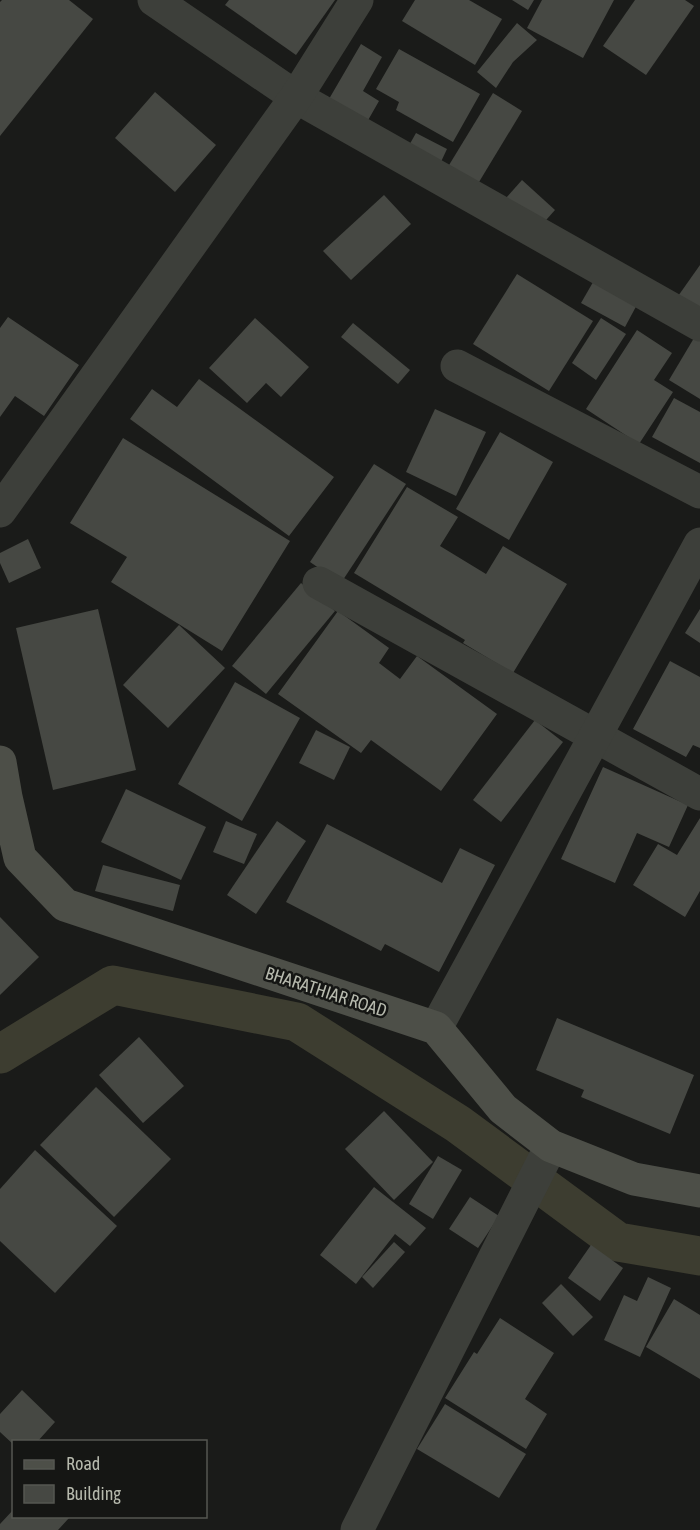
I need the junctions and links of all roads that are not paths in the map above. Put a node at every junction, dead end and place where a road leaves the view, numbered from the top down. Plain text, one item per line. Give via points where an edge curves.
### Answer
1 (154, 0) edge
2 (357, 0) edge
3 (296, 97) junction
4 (700, 325) edge
5 (457, 366) dead end
6 (700, 492) edge
7 (0, 510) edge
8 (700, 544) edge
9 (320, 583) dead end
10 (595, 737) junction
11 (0, 762) edge
12 (700, 794) edge
13 (3, 800) edge
14 (436, 1028) junction
15 (550, 1147) junction
16 (700, 1191) edge
17 (357, 1530) edge

1 - 3 street
2 - 3 street
3 - 4 street
3 - 7 street
5 - 6 street
8 - 10 street
9 - 10 street
10 - 12 street
10 - 14 street
11 - 13 main road, BHARATHIAR ROAD
13 - 14 main road, BHARATHIAR ROAD via 20,858 65,905
14 - 15 main road via 503,1110
15 - 16 main road via 634,1179
15 - 17 street

